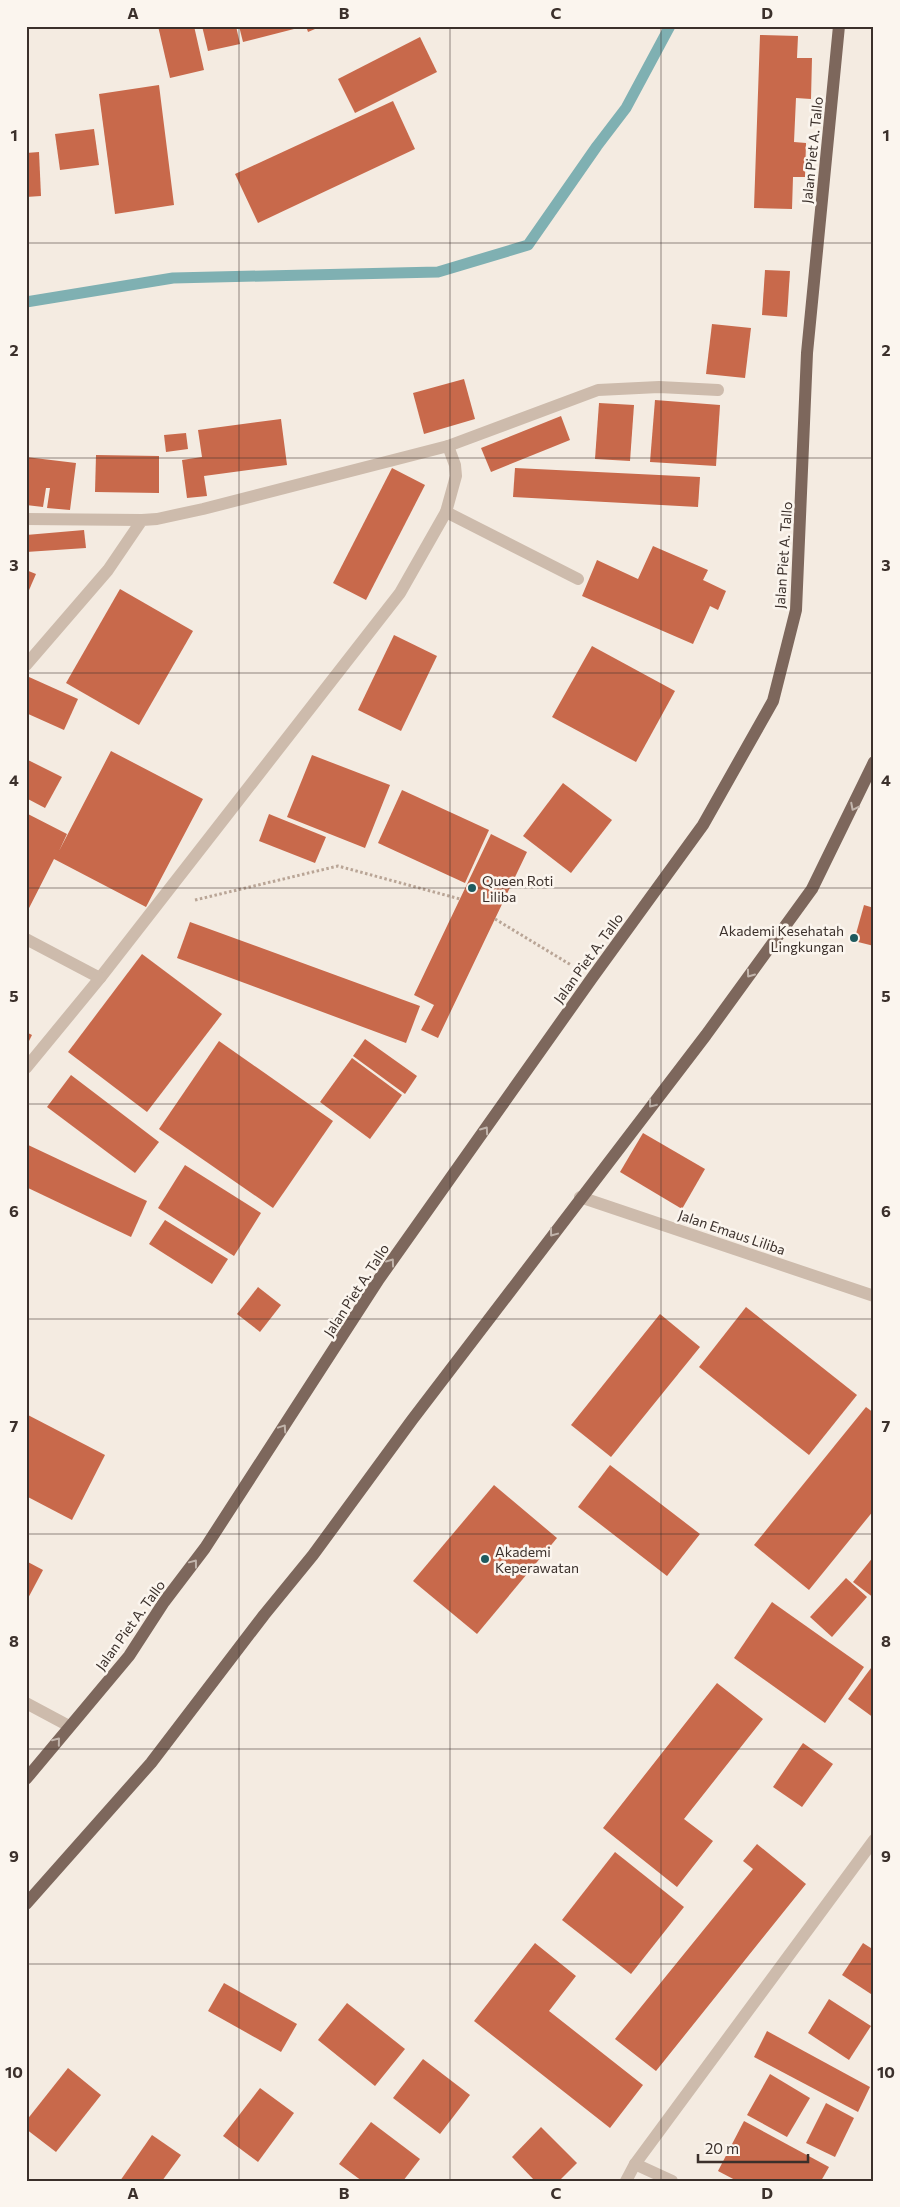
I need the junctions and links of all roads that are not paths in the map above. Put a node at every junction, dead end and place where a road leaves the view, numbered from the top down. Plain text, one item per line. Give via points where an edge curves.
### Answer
1 (839, 26) edge
2 (718, 390) dead end
3 (448, 446) junction
4 (446, 512) junction
5 (26, 519) edge
6 (142, 520) junction
7 (578, 579) dead end
8 (26, 665) edge
9 (874, 762) edge
10 (26, 938) edge
11 (100, 978) junction
12 (26, 1068) edge
13 (580, 1197) junction
14 (874, 1296) edge
15 (26, 1703) edge
16 (69, 1726) junction
17 (26, 1779) edge
18 (874, 1840) edge
19 (26, 1904) edge
20 (635, 2164) junction
21 (626, 2181) edge
22 (672, 2181) edge

16 -> 1 main road, Jalan Piet A. Tallo via 129,1656 205,1548 379,1279 703,825 773,701 796,610 807,353
2 - 3 street via 659,387 598,390
3 - 4 street via 456,476
3 - 6 street via 203,509
4 - 7 street
4 - 11 street via 400,593
5 - 6 street
6 - 8 street via 108,570
9 -> 13 main road via 812,888 706,1035
10 - 11 street
11 - 12 street
13 - 14 street, Jalan Emaus Liliba
13 -> 19 main road via 313,1555 151,1763
15 - 16 street
17 -> 16 main road, Jalan Piet A. Tallo
18 - 20 street
20 - 21 street
20 - 22 street

